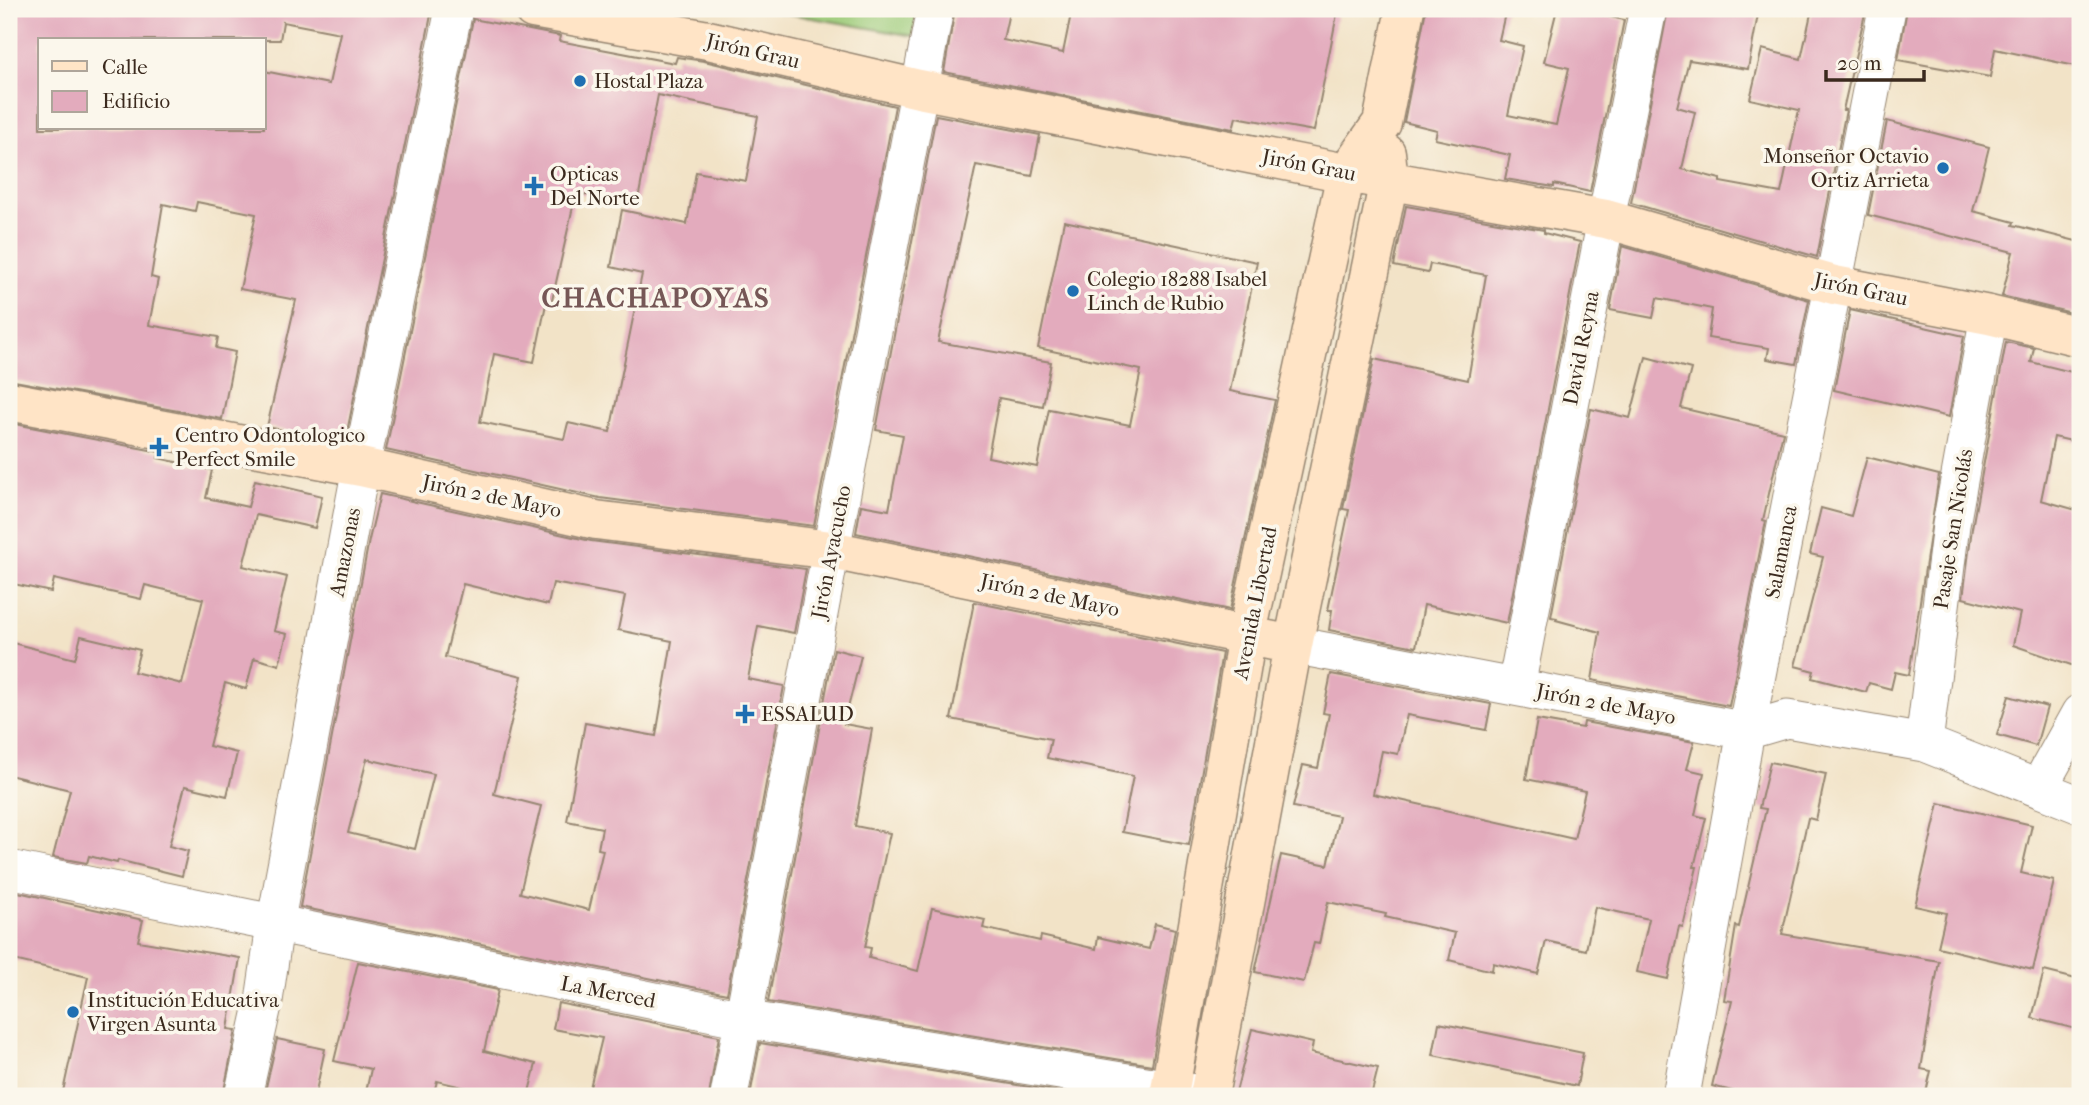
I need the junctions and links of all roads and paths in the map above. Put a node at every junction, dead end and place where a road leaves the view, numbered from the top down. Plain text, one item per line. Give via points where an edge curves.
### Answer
1 (454, 9) edge
2 (533, 9) edge
3 (936, 9) edge
4 (1405, 9) edge
5 (1648, 9) edge
6 (1887, 9) edge
7 (919, 89) junction
8 (1382, 122) junction
9 (1346, 173) junction
10 (1389, 180) junction
11 (1606, 219) junction
12 (1834, 285) junction
13 (1989, 315) junction
14 (2080, 337) edge
15 (9, 401) edge
16 (361, 467) junction
17 (831, 550) junction
18 (1248, 635) junction
19 (1293, 645) junction
20 (1516, 687) junction
21 (2080, 713) edge
22 (1746, 730) junction
23 (1924, 743) junction
24 (2039, 787) junction
25 (2080, 805) edge
26 (9, 869) edge
27 (275, 925) junction
28 (743, 1019) junction
29 (1170, 1092) edge
30 (243, 1096) edge
31 (729, 1096) edge
32 (1210, 1096) edge
33 (1681, 1096) edge

1 - 16 street, Amazonas
2 - 7 main road, Jirón Grau via 708,40
3 - 7 street, Jirón Ayacucho
4 - 8 main road, Avenida Libertad
5 - 11 street, David Reyna
6 - 12 street, Salamanca
7 - 9 main road, Jirón Grau
7 - 17 street, Jirón Ayacucho
8 - 9 main road, Avenida Libertad
8 - 10 main road, Avenida Libertad
9 - 10 main road, Jirón Grau
9 - 18 main road, Avenida Libertad
10 - 11 main road, Jirón Grau
10 - 19 main road, Avenida Libertad
11 - 12 main road, Jirón Grau
11 - 20 street, David Reyna
12 - 13 main road, Jirón Grau
12 - 22 street, Salamanca
13 - 14 main road, Jirón Grau
13 - 23 street, Pasaje San Nicolás via 1951,525
15 - 16 main road, Jirón 2 de Mayo
16 - 17 main road, Jirón 2 de Mayo via 596,520
16 - 27 street, Amazonas
17 - 18 main road, Jirón 2 de Mayo
17 - 28 street, Jirón Ayacucho
18 - 19 main road, Jirón 2 de Mayo
18 - 29 main road, Avenida Libertad
19 - 20 street, Jirón 2 de Mayo
19 - 32 main road, Avenida Libertad
20 - 22 street, Jirón 2 de Mayo
21 - 24 street
22 - 23 street, Jirón 2 de Mayo via 1787,719
22 - 33 street, Salamanca
23 - 24 street, Jirón 2 de Mayo
24 - 25 street, Jirón 2 de Mayo
26 - 27 street, La Merced
27 - 28 street, La Merced
27 - 30 street, Amazonas
28 - 29 street, La Merced
28 - 31 street, Jirón Ayacucho
29 - 32 street, La Merced

